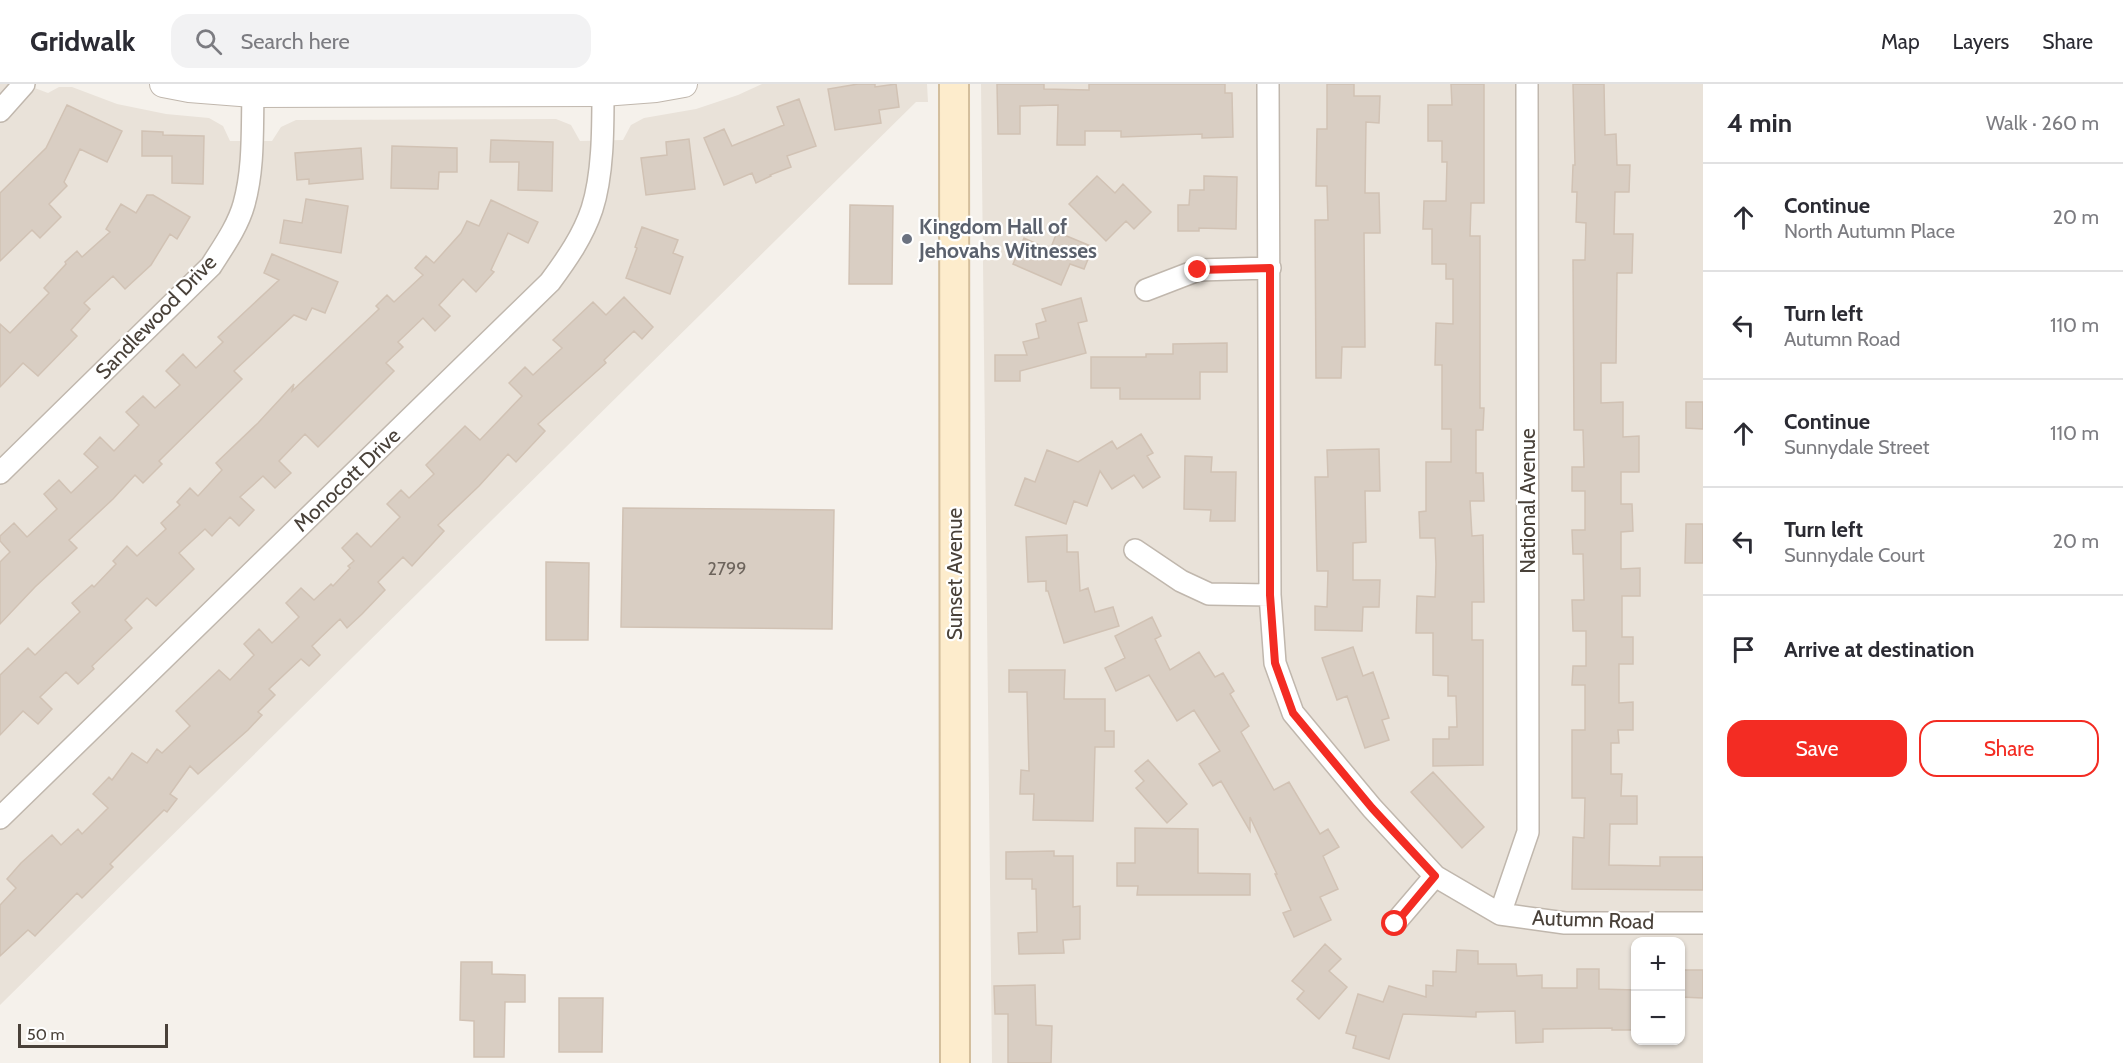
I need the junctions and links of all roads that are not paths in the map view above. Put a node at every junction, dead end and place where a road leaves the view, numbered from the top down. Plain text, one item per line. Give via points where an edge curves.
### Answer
1 (24, 84) edge
2 (163, 84) edge
3 (684, 84) edge
4 (954, 84) edge
5 (1268, 84) edge
6 (1527, 84) edge
7 (603, 93) junction
8 (253, 94) junction
9 (0, 111) edge
10 (1270, 268) junction
11 (1146, 290) dead end
12 (0, 473) edge
13 (1135, 550) dead end
14 (1270, 595) junction
15 (0, 818) edge
16 (1435, 876) junction
17 (1500, 914) junction
18 (1703, 923) edge
19 (1395, 924) dead end
20 (955, 1063) edge

1 - 9 street
2 - 8 street
3 - 7 street
4 - 20 main road, Sunset Avenue
5 - 10 street, Autumn Road
6 - 17 street, National Avenue via 1528,832
7 - 8 street
7 - 15 street, Monocott Drive via 600,166 592,208 573,251 550,282
8 - 12 street, Sandlewood Drive via 251,168 244,206 212,266
10 - 11 street via 1198,270
10 - 14 street, Autumn Road
13 - 14 street via 1181,581 1209,594
14 - 16 street, Autumn Road via 1275,663 1293,713
16 - 17 street, Autumn Road
16 - 19 street
17 - 18 street, Autumn Road via 1565,923

